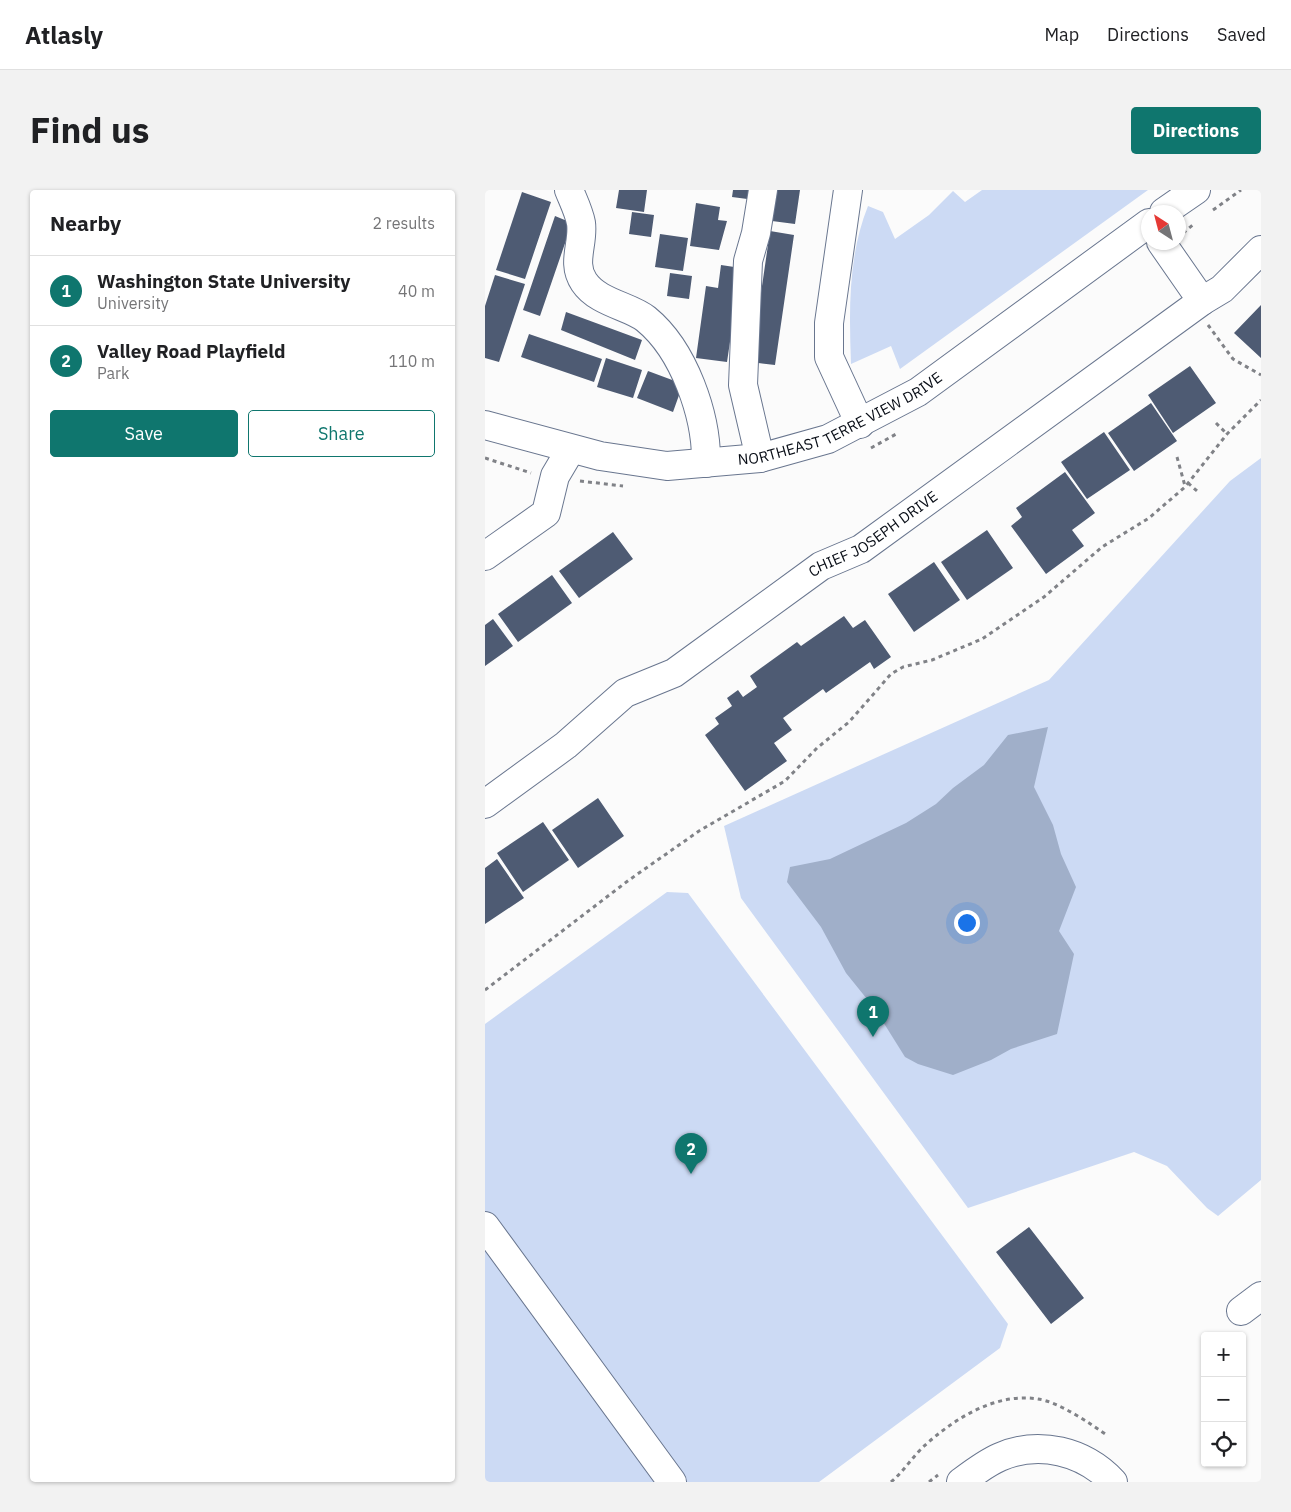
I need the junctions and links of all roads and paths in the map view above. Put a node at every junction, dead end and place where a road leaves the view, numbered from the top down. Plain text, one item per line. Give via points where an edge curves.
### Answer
1 (569, 190) edge
2 (763, 190) edge
3 (848, 190) edge
4 (1196, 190) edge
5 (1174, 205) edge
6 (1141, 229) edge
7 (1166, 250) edge
8 (1261, 250) edge
9 (1198, 304) junction
10 (1261, 375) edge
11 (1261, 400) edge
12 (1216, 422) dead end
13 (860, 424) junction
14 (485, 425) edge
15 (1227, 434) junction
16 (571, 449) junction
17 (1177, 457) dead end
18 (760, 458) junction
19 (706, 463) junction
20 (1188, 483) junction
21 (1185, 487) junction
22 (1197, 491) dead end
23 (485, 556) edge
24 (485, 804) edge
25 (485, 990) edge
26 (485, 1226) edge
27 (1108, 1436) dead end
28 (672, 1482) edge
29 (891, 1482) edge
30 (961, 1482) edge
31 (1113, 1482) edge

1 - 19 main road via 581,224 577,261 584,283 611,303 645,318 681,363 707,439
2 - 18 main road via 748,261 743,385
3 - 13 main road via 829,323 829,357
4 - 5 main road
6 - 13 main road, NORTHEAST TERRE VIEW DRIVE via 918,392
7 - 9 main road
8 - 9 main road, CHIEF JOSEPH DRIVE via 1222,289
9 - 10 path via 1233,359
9 - 24 main road, CHIEF JOSEPH DRIVE via 861,549 821,566 674,673 625,693 566,745
11 - 15 path
12 - 15 path
13 - 18 main road, NORTHEAST TERRE VIEW DRIVE via 828,439
14 - 16 main road, NORTHEAST TERRE VIEW DRIVE
15 - 20 path
16 - 19 main road, NORTHEAST TERRE VIEW DRIVE via 667,466
16 - 23 main road via 555,476 547,513
17 - 21 path
18 - 19 main road, NORTHEAST TERRE VIEW DRIVE
20 - 21 path
20 - 22 path
21 - 25 path via 1149,518 1089,556 1043,597 989,634 958,650 903,667 891,674 849,722 817,748 785,781 699,830
26 - 28 main road
27 - 29 path via 1063,1409 1039,1399 1012,1398 984,1406 955,1422 922,1449
30 - 31 main road via 999,1457 1037,1449 1072,1455 1090,1463

